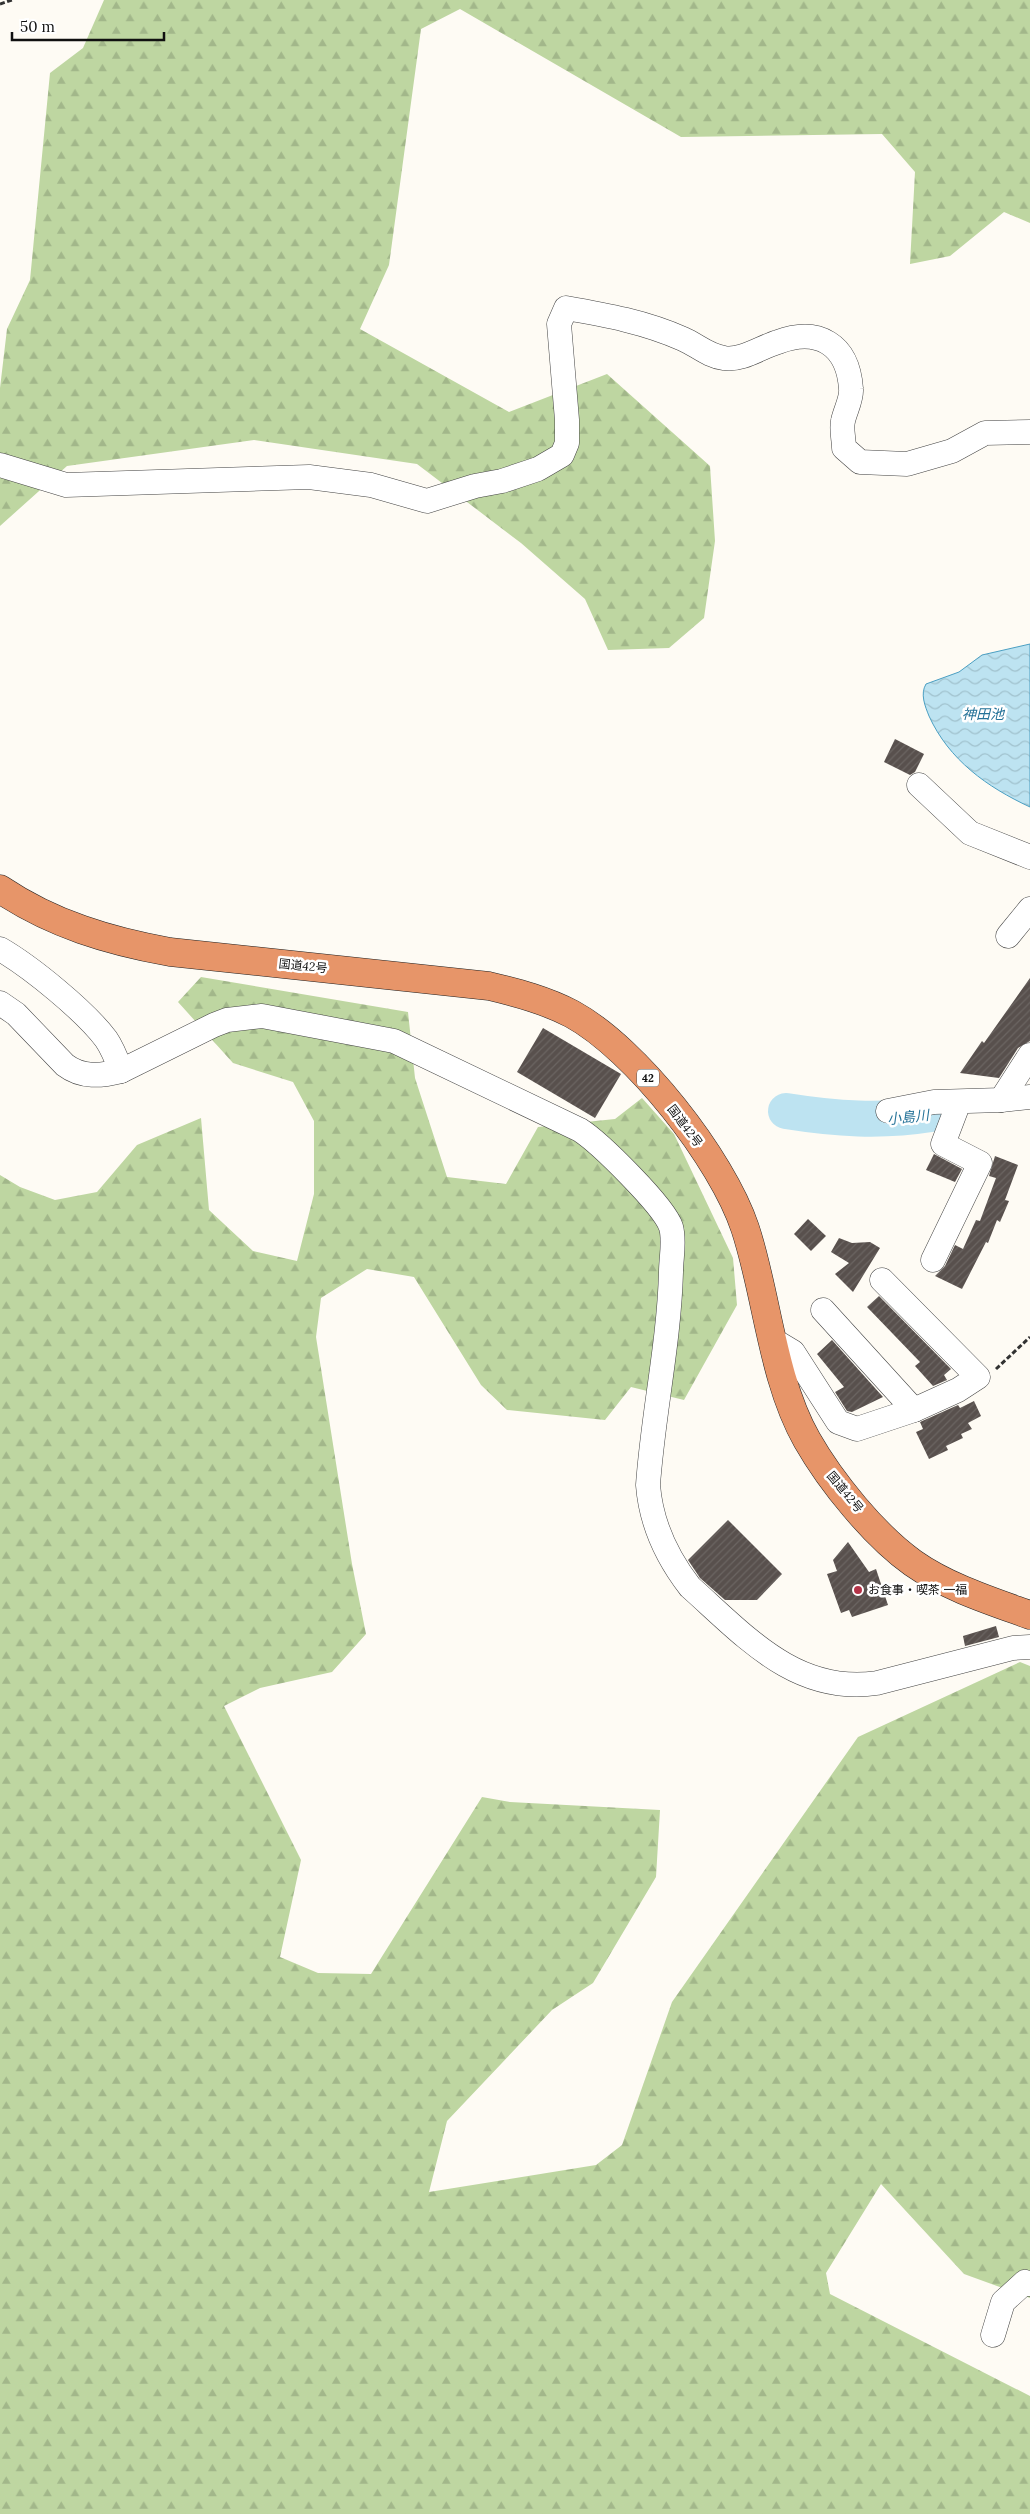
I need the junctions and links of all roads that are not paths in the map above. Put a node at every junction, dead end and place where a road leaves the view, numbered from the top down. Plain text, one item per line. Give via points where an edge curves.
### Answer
1 (1030, 432) edge
2 (0, 465) edge
3 (919, 785) dead end
4 (1030, 857) edge
5 (0, 889) edge
6 (1030, 909) edge
7 (1008, 936) dead end
8 (0, 948) edge
9 (0, 1003) edge
10 (1030, 1055) edge
11 (121, 1071) junction
12 (1030, 1097) edge
13 (1001, 1100) junction
14 (959, 1102) junction
15 (888, 1111) dead end
16 (933, 1260) dead end
17 (882, 1280) dead end
18 (824, 1310) dead end
19 (774, 1340) junction
20 (914, 1410) junction
21 (1030, 1615) edge
22 (1030, 1647) edge
23 (1030, 2284) edge
24 (993, 2335) dead end

1 - 2 street via 985,433 952,451 907,464 860,462 844,448 842,424 852,390 844,361 833,345 817,336 780,341 739,357 724,358 684,339 627,319 566,308 559,324 568,420 562,455 538,469 502,481 427,500 370,485 309,477 66,485
3 - 4 street via 970,833
5 - 19 highway, 国道42号 / 42 via 72,927 133,945 170,952 488,986 532,996 573,1014 602,1034 644,1073 722,1178 745,1228
6 - 7 street
8 - 11 street via 53,988 97,1030 112,1049
9 - 11 street via 16,1014 74,1072 96,1075
10 - 13 street
11 - 22 street via 214,1024 262,1016 394,1041 580,1130 604,1148 670,1225 670,1299 648,1485 657,1532 690,1587 773,1659 833,1684 859,1686 877,1683 1013,1648
12 - 13 street
13 - 14 street
14 - 15 street via 934,1102
14 - 16 street via 943,1144 980,1163
17 - 20 street via 978,1377
18 - 20 street
19 - 20 street via 793,1352 834,1417 845,1426 857,1429
19 - 21 highway, 国道42号 / 42 via 790,1400 806,1438 842,1492 878,1531 913,1563 933,1575
23 - 24 street via 1025,2282 1004,2302

